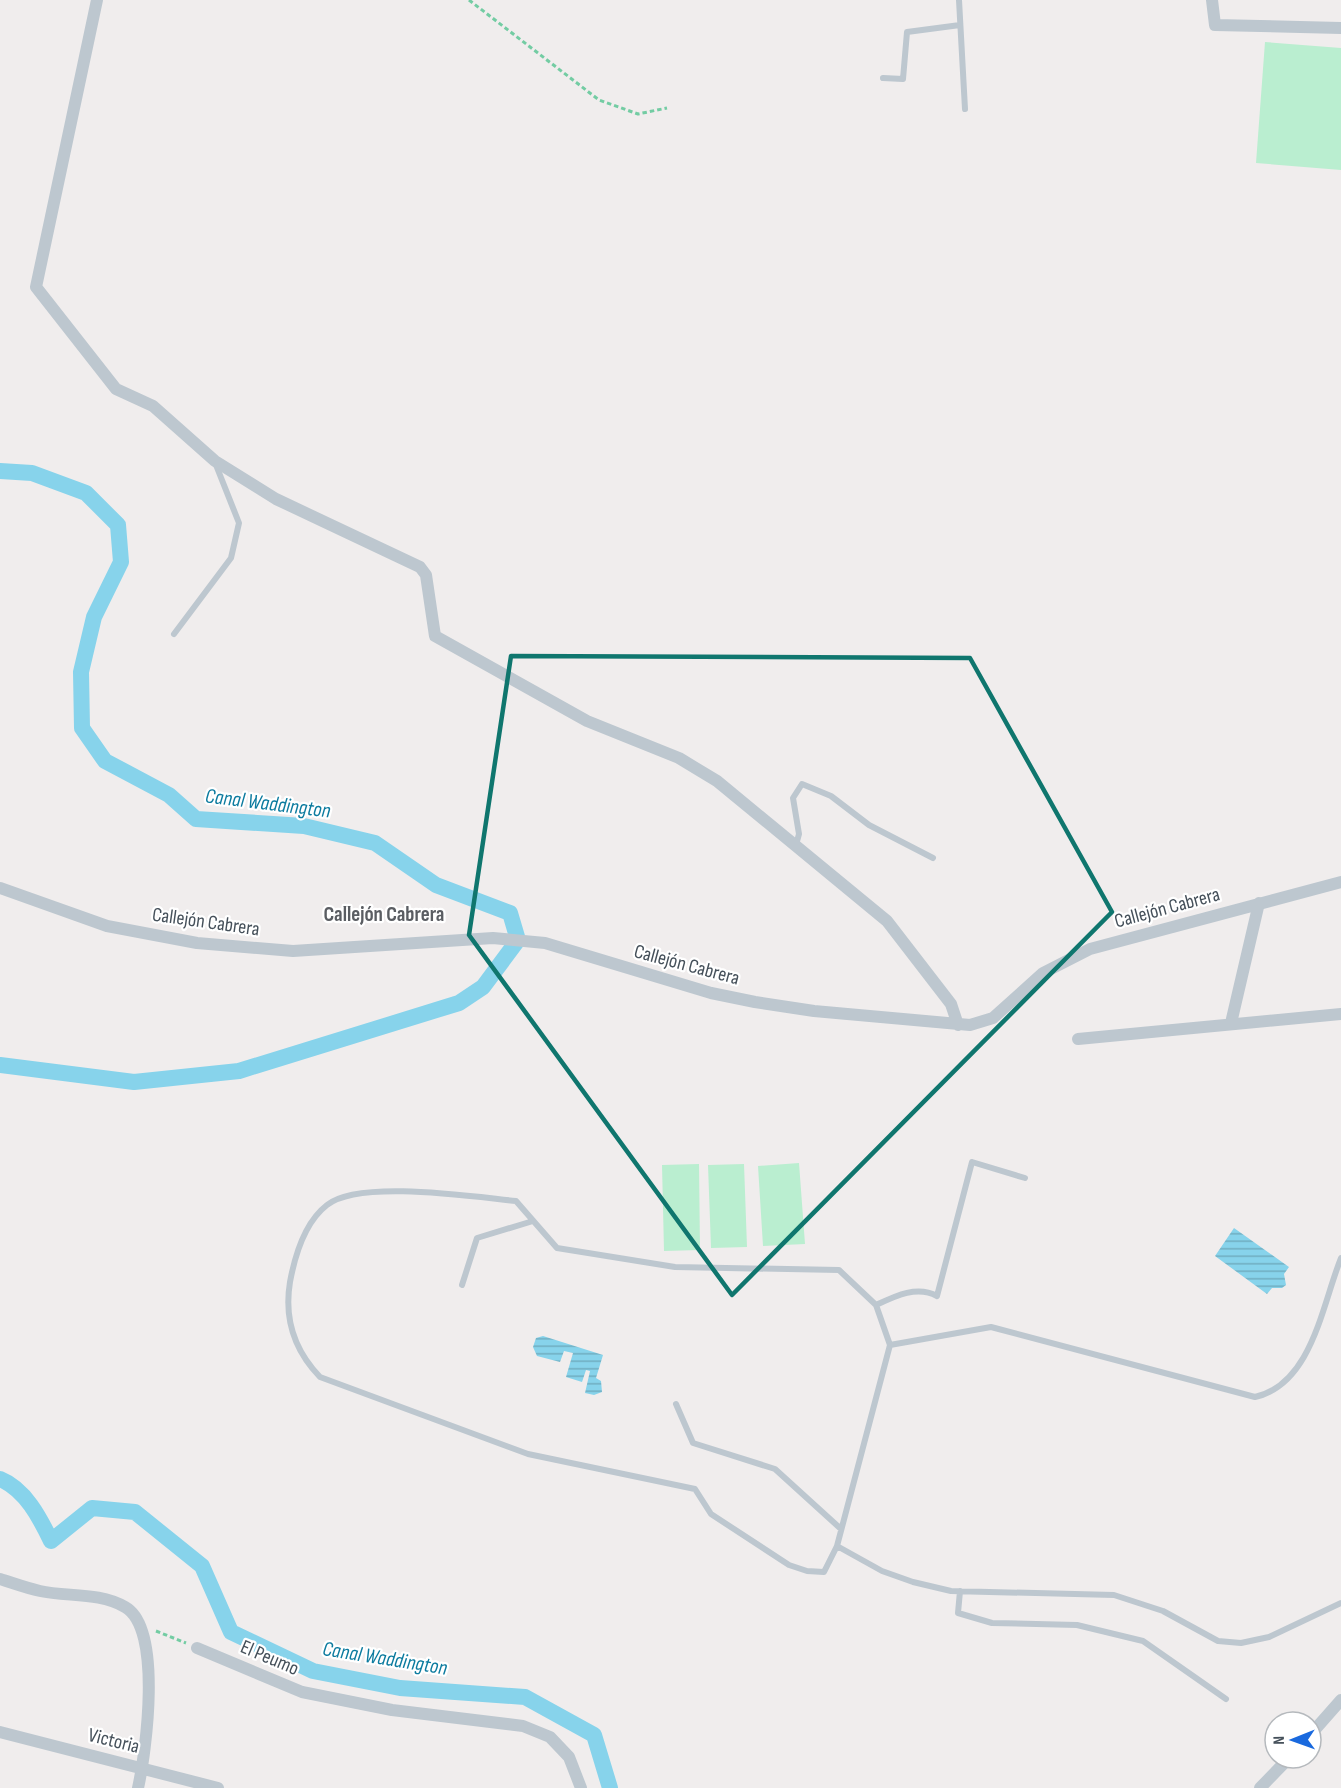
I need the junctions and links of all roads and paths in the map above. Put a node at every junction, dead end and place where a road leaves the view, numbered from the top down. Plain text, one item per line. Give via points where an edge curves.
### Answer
1 (97, 0) edge
2 (469, 0) edge
3 (960, 0) edge
4 (1212, 0) edge
5 (960, 25) junction
6 (1341, 28) edge
7 (884, 78) dead end
8 (667, 108) dead end
9 (965, 109) dead end
10 (215, 461) junction
11 (174, 634) dead end
12 (796, 845) junction
13 (933, 858) dead end
14 (1341, 882) edge
15 (0, 888) edge
16 (1259, 903) junction
17 (1341, 1014) edge
18 (1231, 1023) junction
19 (958, 1025) junction
20 (1078, 1039) dead end
21 (1025, 1178) dead end
22 (533, 1221) junction
23 (1341, 1258) edge
24 (462, 1285) dead end
25 (876, 1305) junction
26 (890, 1345) junction
27 (676, 1404) dead end
28 (841, 1529) junction
29 (837, 1546) junction
30 (0, 1579) edge
31 (960, 1591) junction
32 (1341, 1603) edge
33 (140, 1625) junction
34 (197, 1647) joint
35 (1226, 1700) dead end
36 (1341, 1700) edge
37 (1323, 1720) edge
38 (0, 1732) edge
39 (143, 1768) junction
40 (1277, 1770) edge
41 (138, 1788) edge
42 (218, 1788) edge
43 (581, 1788) edge
44 (1260, 1788) edge

1 - 10 street via 36,287 116,389 153,406
2 - 8 path via 599,100 638,114
3 - 5 lane
4 - 6 street via 1215,25
5 - 7 lane via 907,32 903,79
5 - 9 lane
10 - 11 lane via 238,523 231,558
10 - 12 street via 276,499 420,567 426,575 435,636 587,721 679,758 717,781
12 - 13 lane via 799,834 793,798 802,784 831,796 869,825
12 - 19 street via 887,921 951,1004
14 - 16 street, Callejón Cabrera
15 - 19 street, Callejón Cabrera via 107,926 197,943 293,951 502,939 545,943 711,993 755,1002
16 - 18 street
16 - 19 street, Callejón Cabrera via 1090,949 1043,972 993,1018
17 - 18 street
18 - 20 street
21 - 25 lane via 972,1162 937,1296 928,1291 908,1292
22 - 24 lane via 477,1238
22 - 25 lane via 557,1248 675,1267 840,1270
22 - 29 lane via 516,1201 412,1190 347,1197 328,1203 314,1218 298,1248 287,1303 292,1332 304,1360 320,1377 528,1454 695,1489 711,1514 789,1565 824,1572
23 - 26 lane via 1303,1359 1288,1381 1270,1394 1255,1397 991,1327
25 - 26 lane
26 - 28 lane
27 - 28 lane via 693,1443 775,1469
28 - 29 lane
29 - 31 lane via 913,1582
30 - 33 street via 41,1591 106,1599 127,1608
31 - 32 lane via 1114,1595 1163,1611 1218,1641 1241,1643 1269,1637
31 - 35 lane via 958,1613 992,1623 1077,1625 1143,1641
33 - 34 path
33 - 39 street via 148,1663 149,1696
34 - 43 street, El Peumo via 302,1692 392,1710 523,1726 550,1737 569,1757
36 - 37 street
38 - 39 street, Victoria
39 - 41 street
39 - 42 street, Victoria
40 - 44 street

